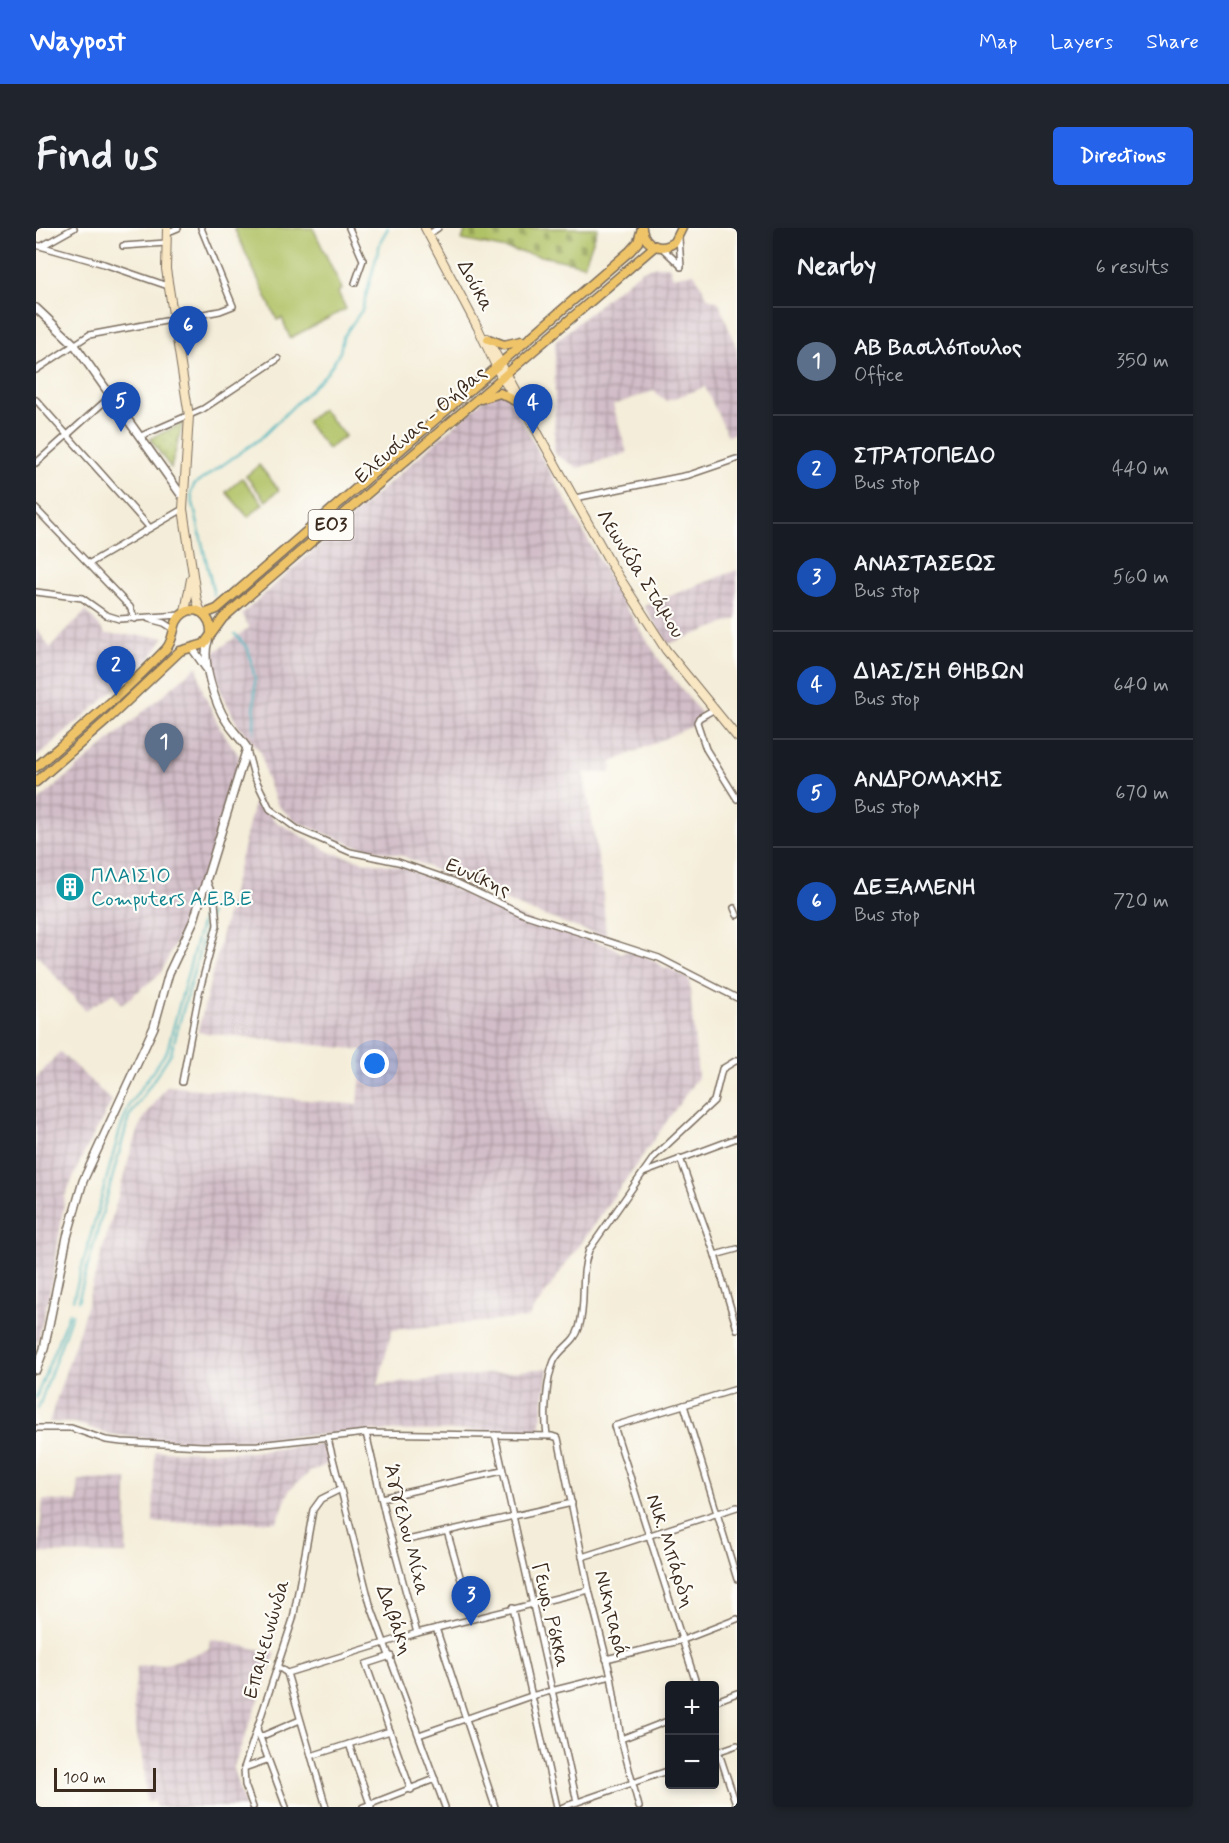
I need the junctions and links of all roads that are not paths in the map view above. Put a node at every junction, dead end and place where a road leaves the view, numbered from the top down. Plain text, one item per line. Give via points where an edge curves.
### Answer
1 (74, 228) edge
2 (178, 228) edge
3 (201, 228) edge
4 (349, 228) edge
5 (438, 228) edge
6 (682, 228) edge
7 (642, 229) edge
8 (167, 230) edge
9 (427, 232) edge
10 (679, 238) junction
11 (166, 243) junction
12 (39, 246) edge
13 (123, 246) dead end
14 (657, 247) junction
15 (355, 283) dead end
16 (168, 286) junction
17 (36, 308) edge
18 (173, 321) junction
19 (478, 328) junction
20 (536, 332) junction
21 (488, 339) junction
22 (74, 344) junction
23 (278, 360) dead end
24 (499, 364) junction
25 (36, 370) edge
26 (504, 374) junction
27 (112, 395) junction
28 (36, 400) edge
29 (516, 401) junction
30 (465, 408) junction
31 (189, 416) junction
32 (529, 417) junction
33 (67, 434) junction
34 (141, 436) junction
35 (736, 459) edge
36 (36, 462) edge
37 (182, 496) junction
38 (575, 498) junction
39 (36, 509) edge
40 (183, 509) junction
41 (150, 528) junction
42 (90, 563) junction
43 (192, 563) junction
44 (36, 592) edge
45 (202, 613) junction
46 (183, 614) junction
47 (145, 618) junction
48 (135, 619) junction
49 (175, 632) junction
50 (210, 636) junction
51 (190, 648) junction
52 (210, 675) junction
53 (713, 710) junction
54 (737, 737) edge
55 (247, 748) junction
56 (36, 767) edge
57 (36, 782) edge
58 (737, 798) edge
59 (207, 881) junction
60 (734, 908) dead end
61 (737, 915) edge
62 (737, 998) edge
63 (737, 1060) edge
64 (182, 1082) dead end
65 (737, 1138) edge
66 (680, 1158) junction
67 (643, 1173) junction
68 (737, 1249) edge
69 (715, 1255) junction
70 (737, 1329) edge
71 (36, 1370) edge
72 (737, 1389) edge
73 (684, 1405) junction
74 (36, 1428) edge
75 (366, 1433) junction
76 (495, 1435) junction
77 (547, 1436) junction
78 (327, 1438) junction
79 (502, 1471) junction
80 (339, 1490) junction
81 (381, 1498) junction
82 (572, 1503) junction
83 (737, 1507) edge
84 (718, 1514) junction
85 (511, 1517) junction
86 (447, 1531) junction
87 (649, 1537) junction
88 (412, 1539) dead end
89 (582, 1557) junction
90 (737, 1579) edge
91 (589, 1590) junction
92 (531, 1603) junction
93 (512, 1608) junction
94 (472, 1618) junction
95 (737, 1619) edge
96 (436, 1628) junction
97 (417, 1633) junction
98 (682, 1640) junction
99 (386, 1642) junction
100 (391, 1656) junction
101 (606, 1659) junction
102 (278, 1667) junction
103 (287, 1673) junction
104 (611, 1676) junction
105 (696, 1681) edge
106 (552, 1690) junction
107 (737, 1693) edge
108 (531, 1696) junction
109 (719, 1700) edge
110 (464, 1719) junction
111 (300, 1720) junction
112 (665, 1722) edge
113 (256, 1727) junction
114 (390, 1731) junction
115 (419, 1735) junction
116 (260, 1737) junction
117 (621, 1739) junction
118 (349, 1744) junction
119 (737, 1745) edge
120 (719, 1752) edge
121 (311, 1756) junction
122 (719, 1758) edge
123 (267, 1760) junction
124 (244, 1768) junction
125 (665, 1771) edge
126 (435, 1779) junction
127 (631, 1783) junction
128 (411, 1790) junction
129 (577, 1802) junction
130 (371, 1806) edge
131 (253, 1807) edge
132 (286, 1807) edge
133 (326, 1807) edge
134 (363, 1807) edge
135 (445, 1807) edge
136 (495, 1807) edge
137 (557, 1807) edge
138 (563, 1807) edge
139 (639, 1807) edge
140 (737, 1807) edge

1 - 12 street
2 - 8 street
3 - 18 street via 233,306
4 - 15 street via 363,260
5 - 9 street
6 - 10 main road
7 - 14 main road, Ελευσίνας - Θήβας / ΕΟ3 via 646,240
7 - 20 main road, Ελευσίνας - Θήβας / ΕΟ3 via 635,246
8 - 11 main road
9 - 19 main road, Δούκα
10 - 14 main road, Ελευσίνας - Θήβας / ΕΟ3 via 671,245
10 - 14 street via 681,267 673,256
11 - 13 street
11 - 16 main road
12 - 16 street
14 - 26 main road, Ελευσίνας - Θήβας / ΕΟ3
16 - 18 main road
17 - 22 street
18 - 22 street via 89,335
18 - 31 main road
19 - 21 main road, Δούκα
19 - 24 main road, Δούκα
20 - 21 main road, ΕΟ3 via 513,345
20 - 24 main road, Ελευσίνας - Θήβας / ΕΟ3
21 - 24 main road, Δούκα
22 - 25 street
22 - 27 street
23 - 31 street
24 - 26 main road, Δούκα
24 - 45 main road, Ελευσίνας - Θήβας / ΕΟ3 via 217,609
26 - 29 main road, Λεωνίδα Στάμου
26 - 30 main road, Ελευσίνας - Θήβας / ΕΟ3
26 - 32 main road, Λεωνίδα Στάμου
27 - 33 street
27 - 34 street
28 - 33 street
29 - 30 main road, ΕΟ3 via 496,393
29 - 32 main road, Λεωνίδα Στάμου
30 - 50 main road, Ελευσίνας - Θήβας / ΕΟ3 via 223,618
31 - 34 street
31 - 37 main road
32 - 38 main road, Λεωνίδα Στάμου
33 - 36 street
33 - 41 street
34 - 37 street
35 - 38 street via 689,475
37 - 40 main road
38 - 53 main road, Λεωνίδα Στάμου via 640,611
39 - 42 street
40 - 41 street
40 - 43 main road
41 - 42 street
42 - 48 street via 130,607
43 - 45 main road
43 - 46 main road
44 - 48 street via 82,598 112,617
45 - 46 main road
45 - 50 main road via 210,621
46 - 47 street
46 - 49 main road
47 - 48 street
47 - 49 street via 164,623
49 - 51 main road via 179,641
49 - 56 main road via 170,644 140,675
50 - 51 main road, Ελευσίνας - Θήβας / ΕΟ3
50 - 52 street via 206,652
51 - 52 street
51 - 57 main road, Ελευσίνας - Θήβας / ΕΟ3 via 180,651
52 - 55 street via 222,714
53 - 54 main road, Λεωνίδα Στάμου
53 - 58 street via 697,722 706,749
55 - 59 street
55 - 62 street, Ευνίκης via 254,777 270,808 297,829 350,852 398,862 453,881 523,914 659,958
59 - 64 street via 215,902 217,925
59 - 71 street via 169,973 154,1027 83,1181
60 - 61 street
63 - 67 street via 722,1069 714,1101 670,1140
65 - 66 street
66 - 67 street
66 - 69 street
67 - 77 street via 589,1250 583,1267 579,1327 574,1341 555,1360 544,1419
68 - 69 street
69 - 70 street
72 - 73 street
73 - 84 street
73 - 87 street, Νικ. Μπάρδη via 614,1426
74 - 78 street via 71,1428 122,1442 203,1446
75 - 76 street
75 - 78 street
75 - 81 street, Άγγελου Μίχα
76 - 77 street
76 - 79 street, Γεωρ. Ρόκκα
77 - 82 street, Νικηταρά via 558,1438
78 - 80 street, Δαβάκη
79 - 81 street
79 - 85 street, Γεωρ. Ρόκκα
80 - 99 street, Δαβάκη via 370,1604
80 - 102 street, Επαμεινώνδα via 321,1499 313,1510 293,1619
81 - 97 street, Άγγελου Μίχα
82 - 85 street
82 - 89 street, Νικηταρά
83 - 84 street
84 - 87 street
84 - 90 street
85 - 86 street
85 - 92 street, Γεωρ. Ρόκκα
86 - 88 street
86 - 94 street
87 - 89 street
87 - 98 street, Νικ. Μπάρδη
89 - 91 street, Νικηταρά
91 - 92 street
91 - 101 street, Νικηταρά
92 - 93 street
92 - 106 street, Γεωρ. Ρόκκα
93 - 94 street
93 - 108 street
94 - 96 street
95 - 98 street
96 - 97 street
96 - 110 street
97 - 99 street
98 - 101 street
98 - 105 street, Νικ. Μπάρδη
99 - 100 street, Δαβάκη
99 - 103 street
100 - 114 street via 366,1664
100 - 115 street, Δαβάκη
101 - 104 street, Νικηταρά
102 - 103 street
102 - 113 street, Επαμεινώνδα
103 - 111 street
104 - 106 street
104 - 117 street, Νικηταρά
106 - 108 street
106 - 129 street, Γεωρ. Ρόκκα
107 - 109 street
108 - 110 street
108 - 137 street
110 - 115 street
110 - 136 street
111 - 116 street
111 - 121 street
112 - 117 street
113 - 116 street
113 - 124 street, Επαμεινώνδα
114 - 118 street
114 - 128 street
115 - 126 street, Δαβάκη
116 - 123 street
117 - 127 street, Νικηταρά
118 - 121 street
118 - 130 street
119 - 120 street
121 - 133 street
122 - 140 street
123 - 124 street
123 - 132 street
124 - 131 street, Επαμεινώνδα
125 - 127 street
126 - 128 street
126 - 135 street, Δαβάκη
127 - 129 street
127 - 139 street, Νικηταρά
128 - 130 street
129 - 138 street
130 - 134 street

